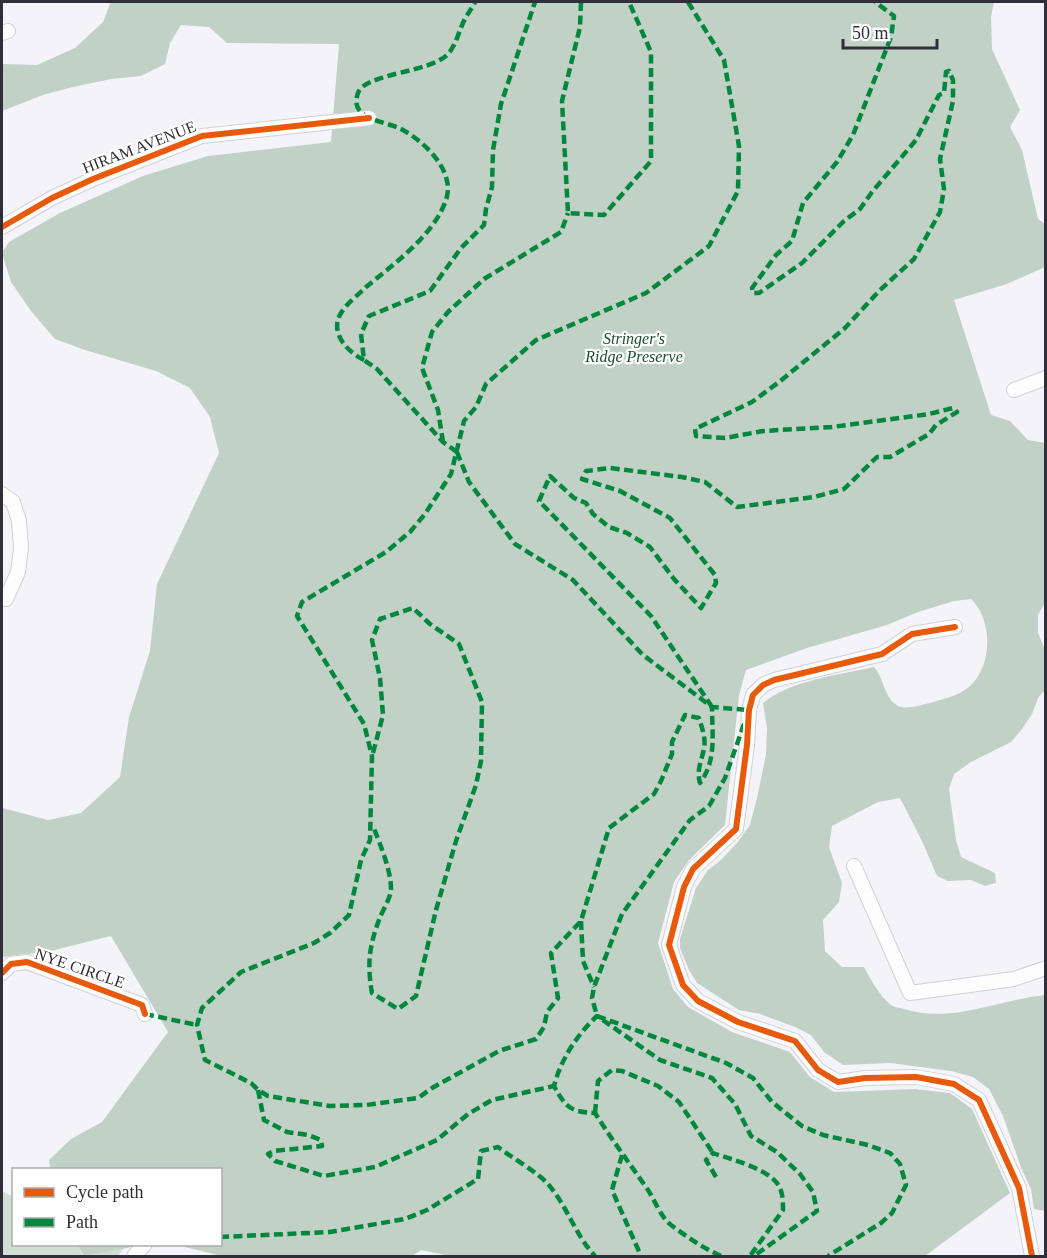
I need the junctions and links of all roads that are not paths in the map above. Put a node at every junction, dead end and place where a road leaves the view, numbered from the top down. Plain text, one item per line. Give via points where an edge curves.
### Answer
1 (369, 118) dead end
2 (2, 227) edge
3 (1046, 378) edge
4 (1014, 390) dead end
5 (2, 494) edge
6 (6, 599) dead end
7 (955, 627) dead end
8 (854, 866) dead end
9 (1046, 968) edge
10 (2, 974) edge
11 (145, 1014) dead end
12 (1032, 1257) edge

1 - 2 street, HIRAM AVENUE via 202,136 93,179
3 - 4 street
5 - 6 street via 13,502 21,548 18,572
7 - 12 street via 912,634 882,654 774,680 753,695 735,830 693,869 684,887 669,945 683,986 698,1001 738,1023 795,1041 818,1070 838,1082 916,1077 954,1084 979,1100 1019,1188
8 - 9 street via 910,993 1014,979
10 - 11 street, NYE CIRCLE via 11,964 27,962 142,1005

